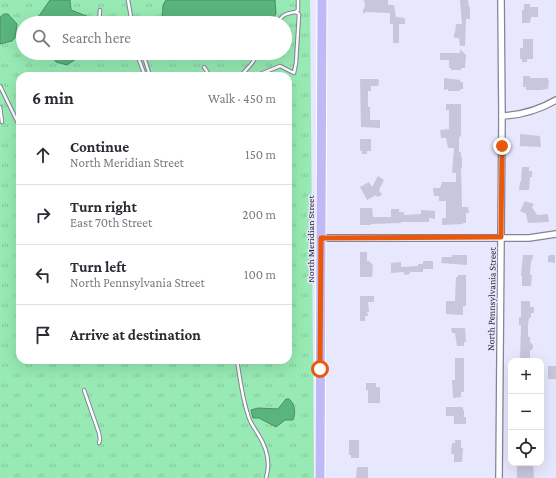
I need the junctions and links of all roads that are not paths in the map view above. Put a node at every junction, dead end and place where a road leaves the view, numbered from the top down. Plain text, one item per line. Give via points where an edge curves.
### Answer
1 (128, 0) edge
2 (298, 0) edge
3 (322, 0) edge
4 (501, 0) edge
5 (100, 10) dead end
6 (296, 12) junction
7 (100, 16) edge
8 (131, 16) edge
9 (284, 16) edge
10 (139, 60) edge
11 (144, 60) edge
12 (255, 60) edge
13 (204, 67) dead end
14 (144, 72) edge
15 (148, 72) edge
16 (207, 72) edge
17 (244, 72) edge
18 (265, 72) edge
19 (292, 72) edge
20 (292, 72) edge
21 (0, 86) edge
22 (556, 100) edge
23 (0, 107) edge
24 (502, 116) junction
25 (16, 119) edge
26 (2, 122) dead end
27 (556, 234) edge
28 (501, 237) junction
29 (321, 238) junction
30 (238, 364) edge
31 (84, 390) dead end
32 (99, 443) dead end
33 (266, 478) edge
34 (320, 478) edge
35 (499, 478) edge

1 - 8 lane
2 - 6 lane
3 - 29 main road, North Meridian Street
4 - 24 street, North Pennsylvania Street
5 - 7 lane
6 - 9 lane
6 - 20 lane via 299,14 296,63 294,73
10 - 14 lane
11 - 15 lane
12 - 17 lane
13 - 16 lane
18 - 19 lane via 280,66
21 - 25 lane
22 - 24 street via 527,113
23 - 26 lane
24 - 28 street, North Pennsylvania Street
27 - 28 street via 529,238
28 - 29 street
28 - 35 street, North Pennsylvania Street
29 - 34 main road, North Meridian Street
30 - 33 lane via 247,414 268,452
31 - 32 lane via 99,433

